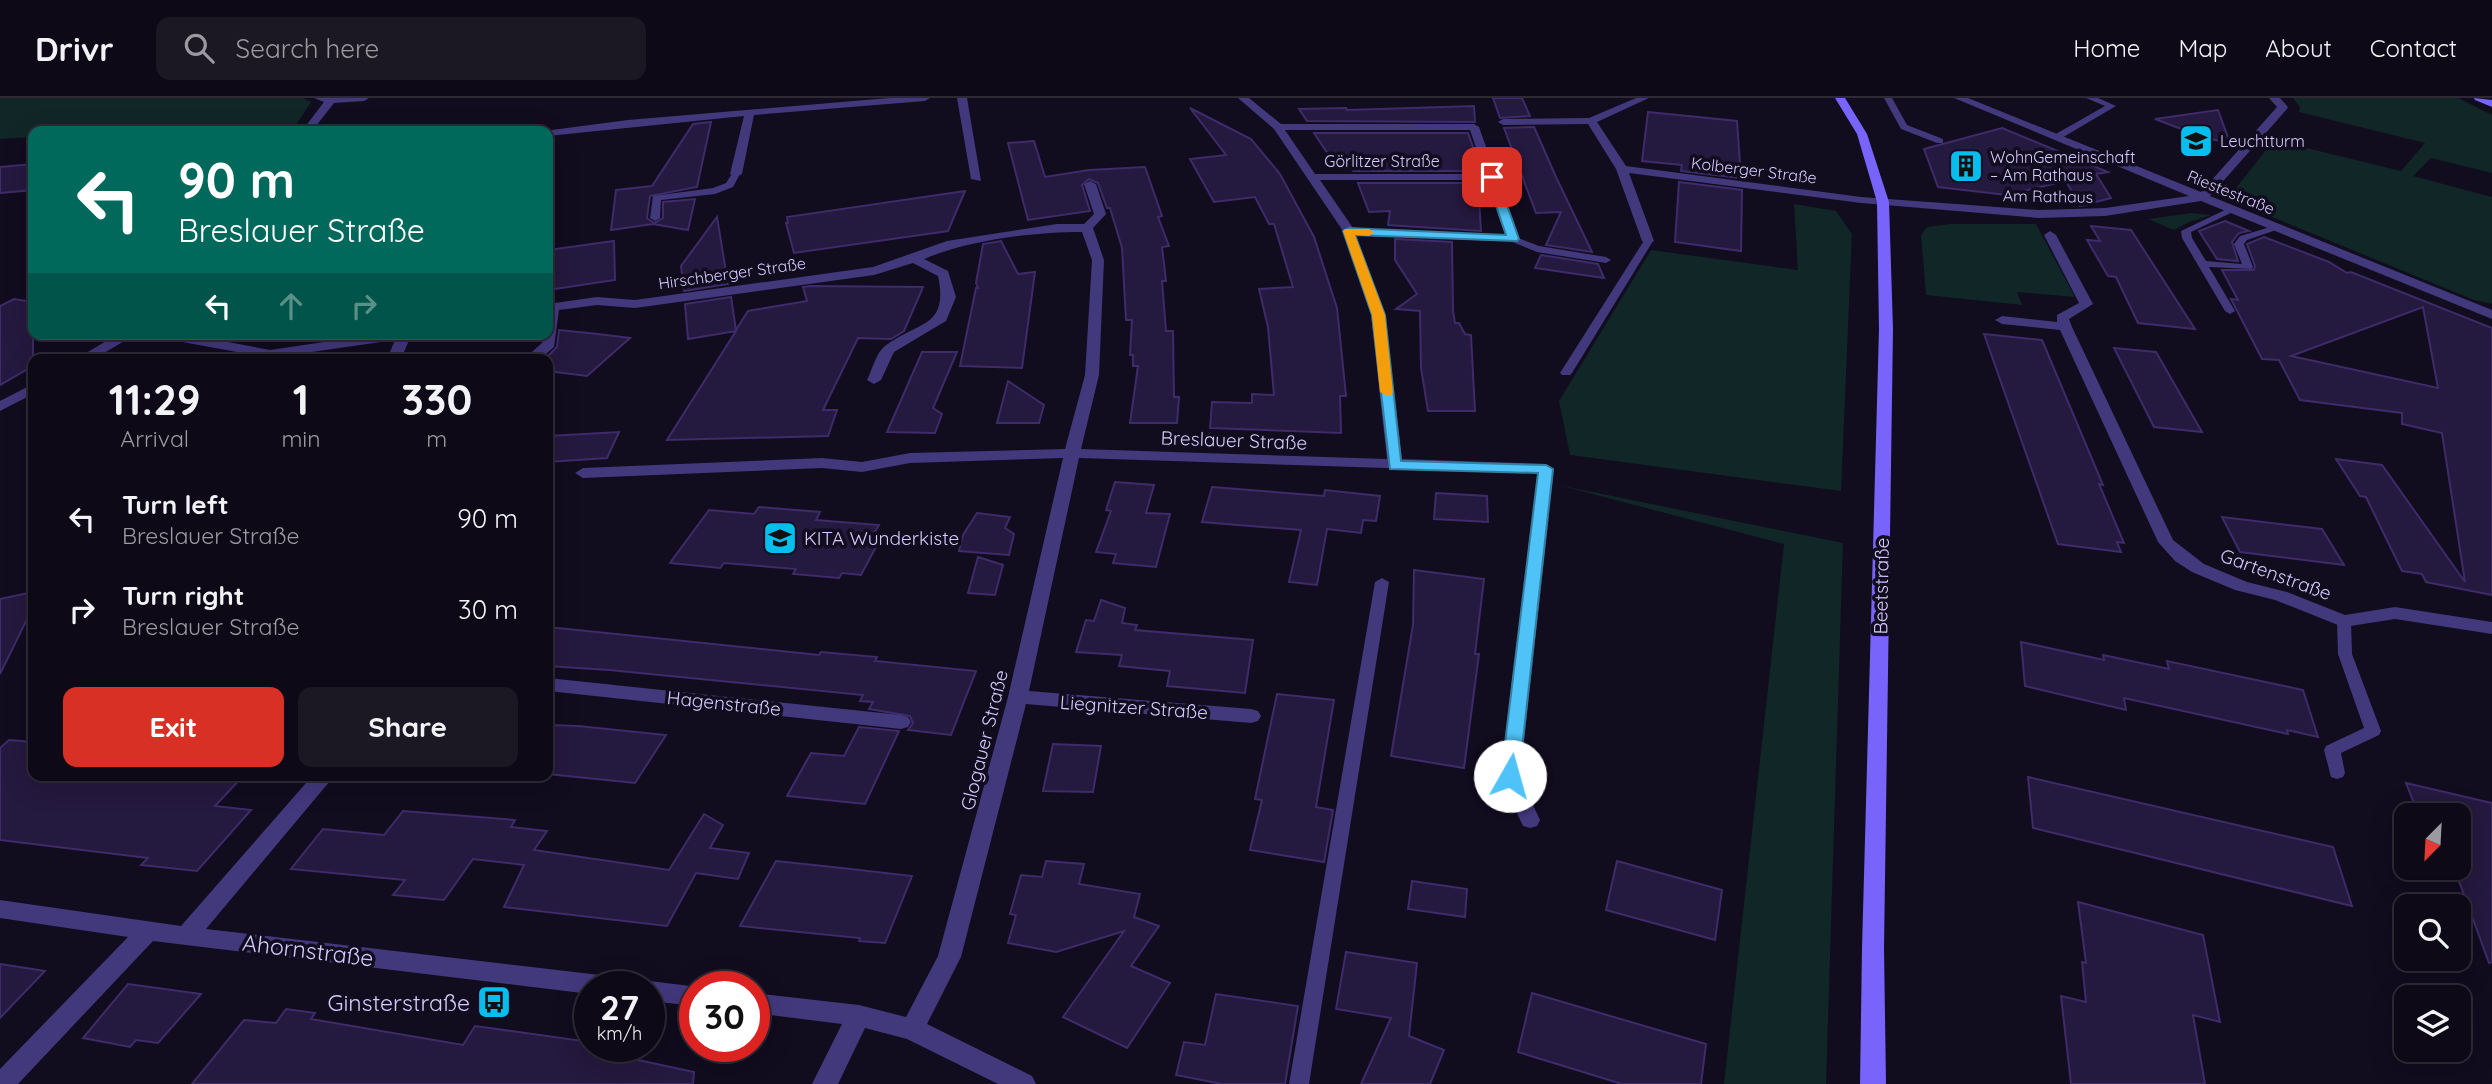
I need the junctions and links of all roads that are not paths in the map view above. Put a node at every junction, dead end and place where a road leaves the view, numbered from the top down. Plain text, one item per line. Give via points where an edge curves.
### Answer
1 (319, 98) edge
2 (364, 98) edge
3 (925, 98) edge
4 (962, 98) edge
5 (1243, 98) edge
6 (1644, 98) edge
7 (1840, 98) edge
8 (1888, 98) edge
9 (1959, 98) edge
10 (2090, 98) edge
11 (2274, 98) edge
12 (2479, 98) edge
13 (331, 100) junction
14 (2492, 104) edge
15 (750, 112) junction
16 (1591, 121) junction
17 (1503, 122) dead end
18 (311, 126) edge
19 (1278, 127) junction
20 (553, 132) edge
21 (2057, 136) junction
22 (1940, 141) dead end
23 (1622, 169) junction
24 (736, 174) joint
25 (1315, 177) junction
26 (1492, 177) junction
27 (977, 180) dead end
28 (1090, 184) dead end
29 (2203, 197) junction
30 (1883, 201) junction
31 (2232, 210) junction
32 (655, 218) dead end
33 (1087, 228) junction
34 (2277, 228) junction
35 (1349, 231) junction
36 (2050, 235) dead end
37 (1513, 239) junction
38 (1648, 241) joint
39 (914, 259) junction
40 (1606, 260) dead end
41 (2203, 264) junction
42 (553, 307) edge
43 (2230, 311) dead end
44 (2492, 315) edge
45 (2002, 320) dead end
46 (2065, 327) junction
47 (118, 340) edge
48 (190, 340) edge
49 (373, 340) edge
50 (549, 340) edge
51 (92, 354) edge
52 (256, 354) edge
53 (279, 354) edge
54 (537, 354) edge
55 (1566, 373) dead end
56 (874, 380) dead end
57 (28, 391) edge
58 (0, 407) edge
59 (1072, 453) junction
60 (1395, 466) junction
61 (583, 473) dead end
62 (1382, 582) dead end
63 (2344, 621) junction
64 (2492, 628) edge
65 (553, 685) edge
66 (1018, 698) junction
67 (1251, 716) dead end
68 (901, 722) dead end
69 (2337, 773) dead end
70 (320, 781) edge
71 (1530, 820) dead end
72 (0, 909) edge
73 (148, 931) junction
74 (186, 936) junction
75 (574, 982) edge
76 (770, 1005) edge
77 (859, 1016) junction
78 (912, 1029) junction
79 (2, 1084) edge
80 (825, 1084) edge
81 (1023, 1084) edge
82 (1299, 1084) edge
83 (1873, 1084) edge

1 - 13 street
2 - 13 street
3 - 15 street
4 - 27 street
5 - 19 street
6 - 16 street
7 - 30 main road, Beetstraße via 1871,155
8 - 22 lane via 1903,127
9 - 21 street, Riestestraße
10 - 21 lane via 2112,106
11 - 29 street via 2283,107
12 - 14 main road
13 - 18 street
15 - 20 street
15 - 24 street
16 - 17 street
16 - 23 street
19 - 25 street
19 - 26 street via 1474,127
21 - 29 street, Riestestraße
23 - 30 street, Kolberger Straße
23 - 38 street
24 - 32 lane via 730,185 715,191 656,198
25 - 26 street, Görlitzer Straße
25 - 35 street
26 - 37 street
28 - 33 street via 1100,214
29 - 30 street, Am Rathaus via 2105,212 2039,214
29 - 31 street, Riestestraße
30 - 83 main road, Beetstraße via 1886,329
31 - 34 street, Riestestraße
31 - 41 lane via 2186,232
33 - 39 street, Hirschberger Straße via 1057,228 947,245
33 - 59 street, Glogauer Straße via 1098,260 1092,375
34 - 41 lane via 2243,238 2239,244 2248,267
34 - 44 street, Riestestraße
35 - 37 street
35 - 60 street via 1378,315
36 - 46 street via 2085,304 2062,318
37 - 40 lane via 1537,249
38 - 55 lane
39 - 42 street, Hirschberger Straße via 874,271 648,302
39 - 56 street via 944,274 949,297 939,321 888,350
41 - 43 lane
45 - 46 street
46 - 63 street, Gartenstraße via 2166,542 2198,568
47 - 51 street
48 - 52 street
49 - 53 street
50 - 54 street, Hirschberger Straße
57 - 58 street
59 - 60 street, Breslauer Straße
59 - 61 street via 911,458 862,467 822,463
59 - 66 street, Glogauer Straße
60 - 71 street, Breslauer Straße via 1546,469 1510,776
62 - 82 lane
63 - 64 street, Gartenstraße via 2395,613
63 - 69 lane via 2346,654 2373,731 2332,750
65 - 68 street, Hagenstraße
66 - 67 street, Liegnitzer Straße
66 - 78 street, Glogauer Straße via 949,957
70 - 74 street
72 - 73 street, Ahornstraße
73 - 74 street, Ahornstraße
73 - 79 street
74 - 75 street, Ahornstraße
76 - 77 street
77 - 78 street
77 - 80 street
78 - 81 street

